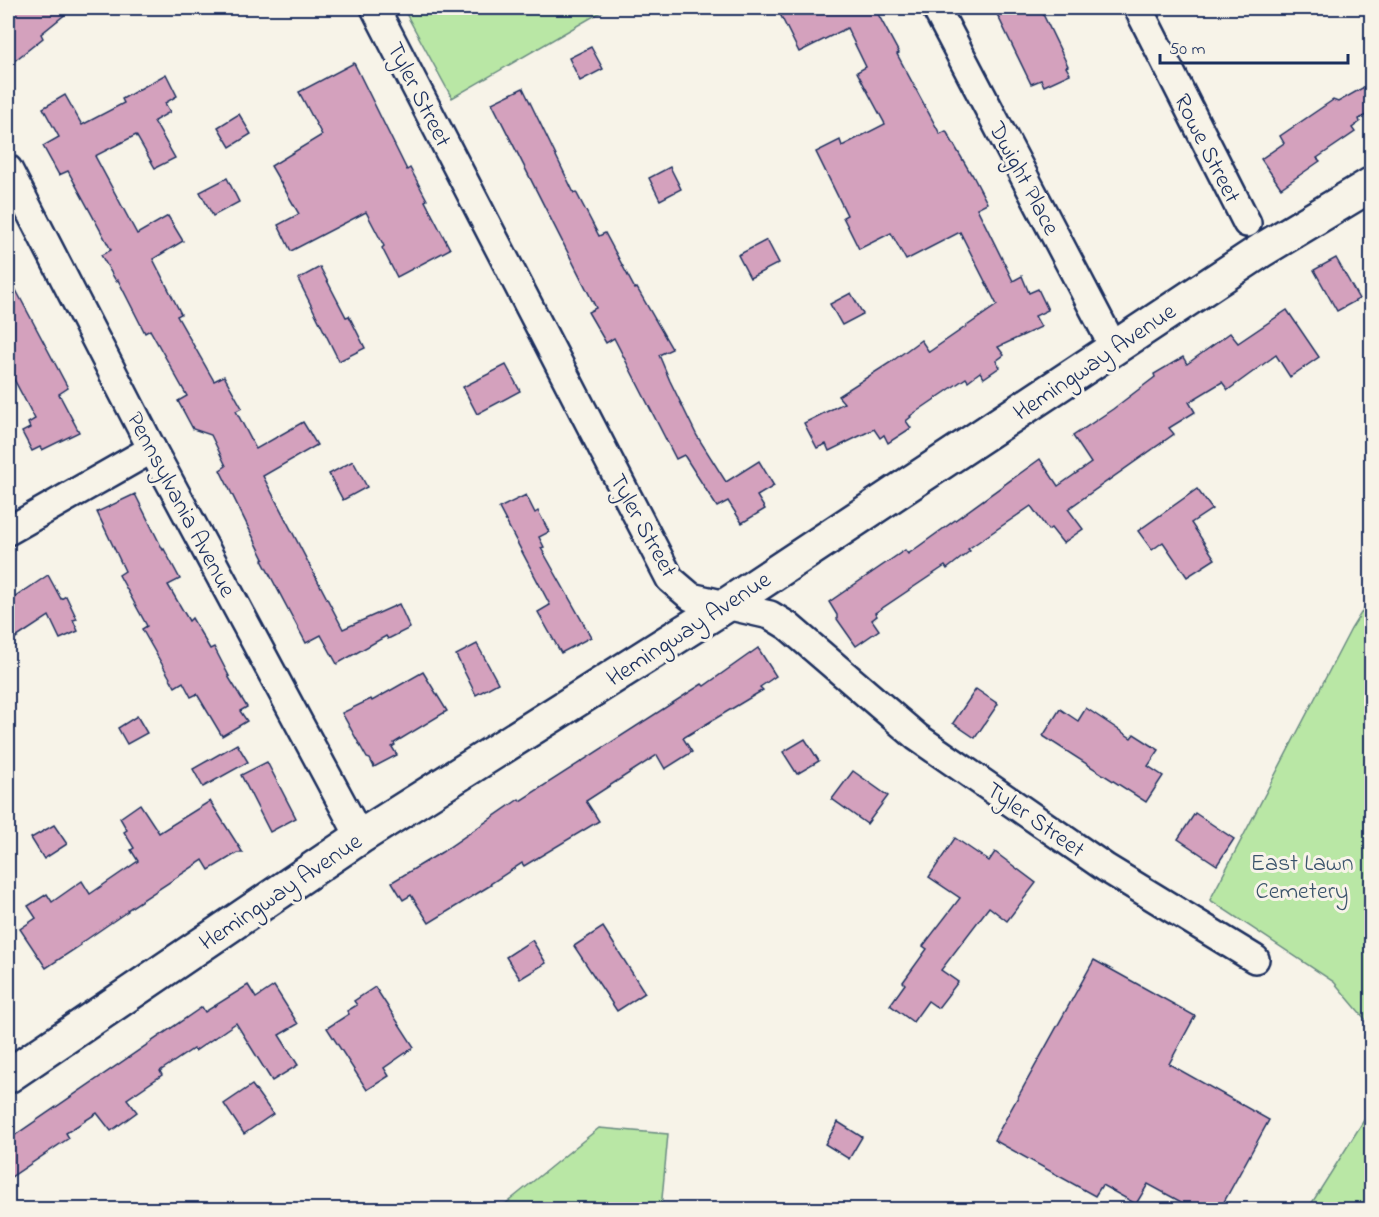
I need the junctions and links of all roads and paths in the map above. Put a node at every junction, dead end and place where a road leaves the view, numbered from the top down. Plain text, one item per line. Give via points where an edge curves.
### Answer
1 (375, 8) edge
2 (936, 8) edge
3 (1138, 8) edge
4 (8, 169) edge
5 (1371, 184) edge
6 (1247, 223) dead end
7 (1114, 348) junction
8 (152, 449) junction
9 (8, 531) edge
10 (725, 606) junction
11 (360, 837) junction
12 (1255, 958) dead end
13 (8, 1076) edge

1 - 10 street, Tyler Street via 670,579 691,597
2 - 7 street, Dwight Place
3 - 6 street, Rowe Street
4 - 8 street, Pennsylvania Avenue
5 - 7 main road, Hemingway Avenue via 1271,244
7 - 10 main road, Hemingway Avenue
8 - 9 street
8 - 11 street, Pennsylvania Avenue
10 - 11 main road, Hemingway Avenue
10 - 12 street, Tyler Street via 770,615 788,626 917,737 1106,868
11 - 13 main road, Hemingway Avenue

